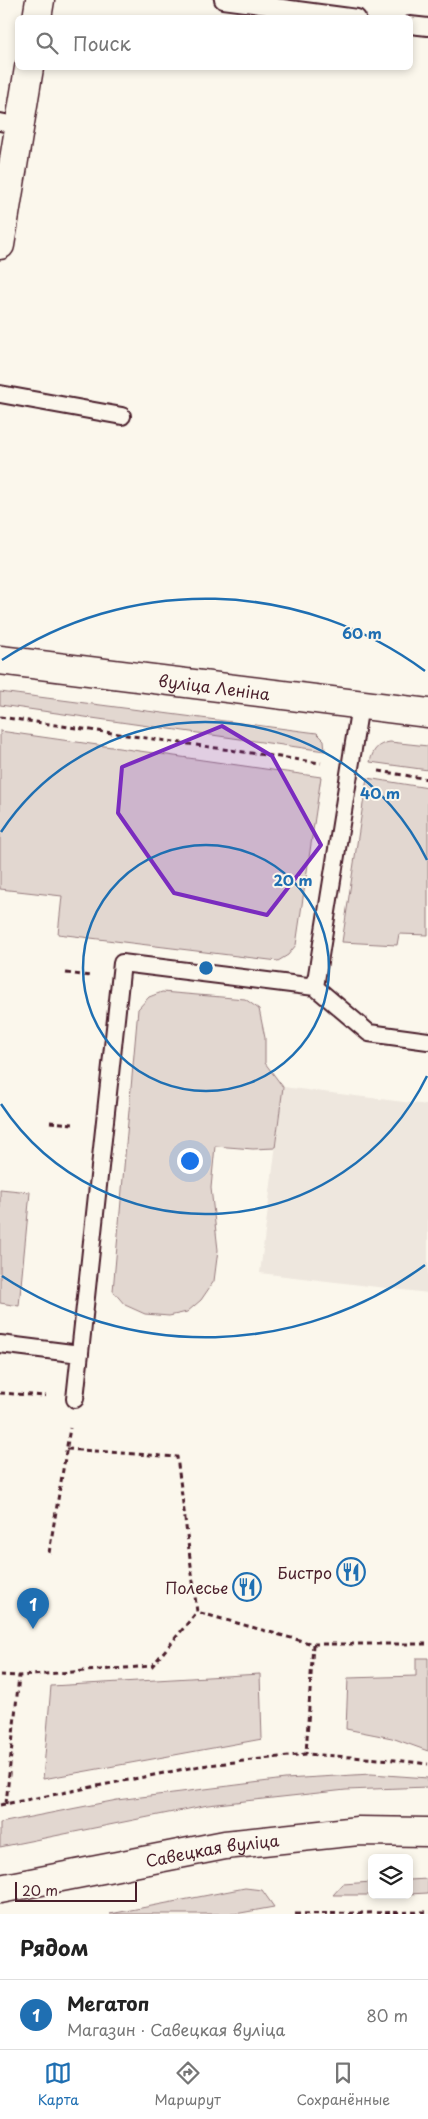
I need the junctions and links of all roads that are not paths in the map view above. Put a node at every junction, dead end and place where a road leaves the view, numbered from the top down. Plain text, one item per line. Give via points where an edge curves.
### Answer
1 (40, 0) edge
2 (223, 0) edge
3 (38, 15) edge
4 (335, 15) edge
5 (413, 24) edge
6 (428, 27) edge
7 (28, 70) edge
8 (10, 124) edge
9 (0, 246) edge
10 (0, 394) edge
11 (122, 416) dead end
12 (0, 660) edge
13 (360, 705) junction
14 (428, 713) edge
15 (315, 987) junction
16 (428, 1041) edge
17 (0, 1344) edge
18 (80, 1354) junction
19 (75, 1398) road end
20 (428, 1832) edge
21 (0, 1889) edge

1 - 3 street
2 - 4 lane
5 - 6 lane
7 - 8 street
8 - 9 street
10 - 11 lane
12 - 13 street, вуліца Леніна
13 - 14 street, вуліца Леніна
13 - 15 lane
15 - 16 lane via 369,1032
15 - 18 lane via 122,963
17 - 18 lane
18 - 19 lane
20 - 21 street, Савецкая вуліца via 358,1831 226,1845

